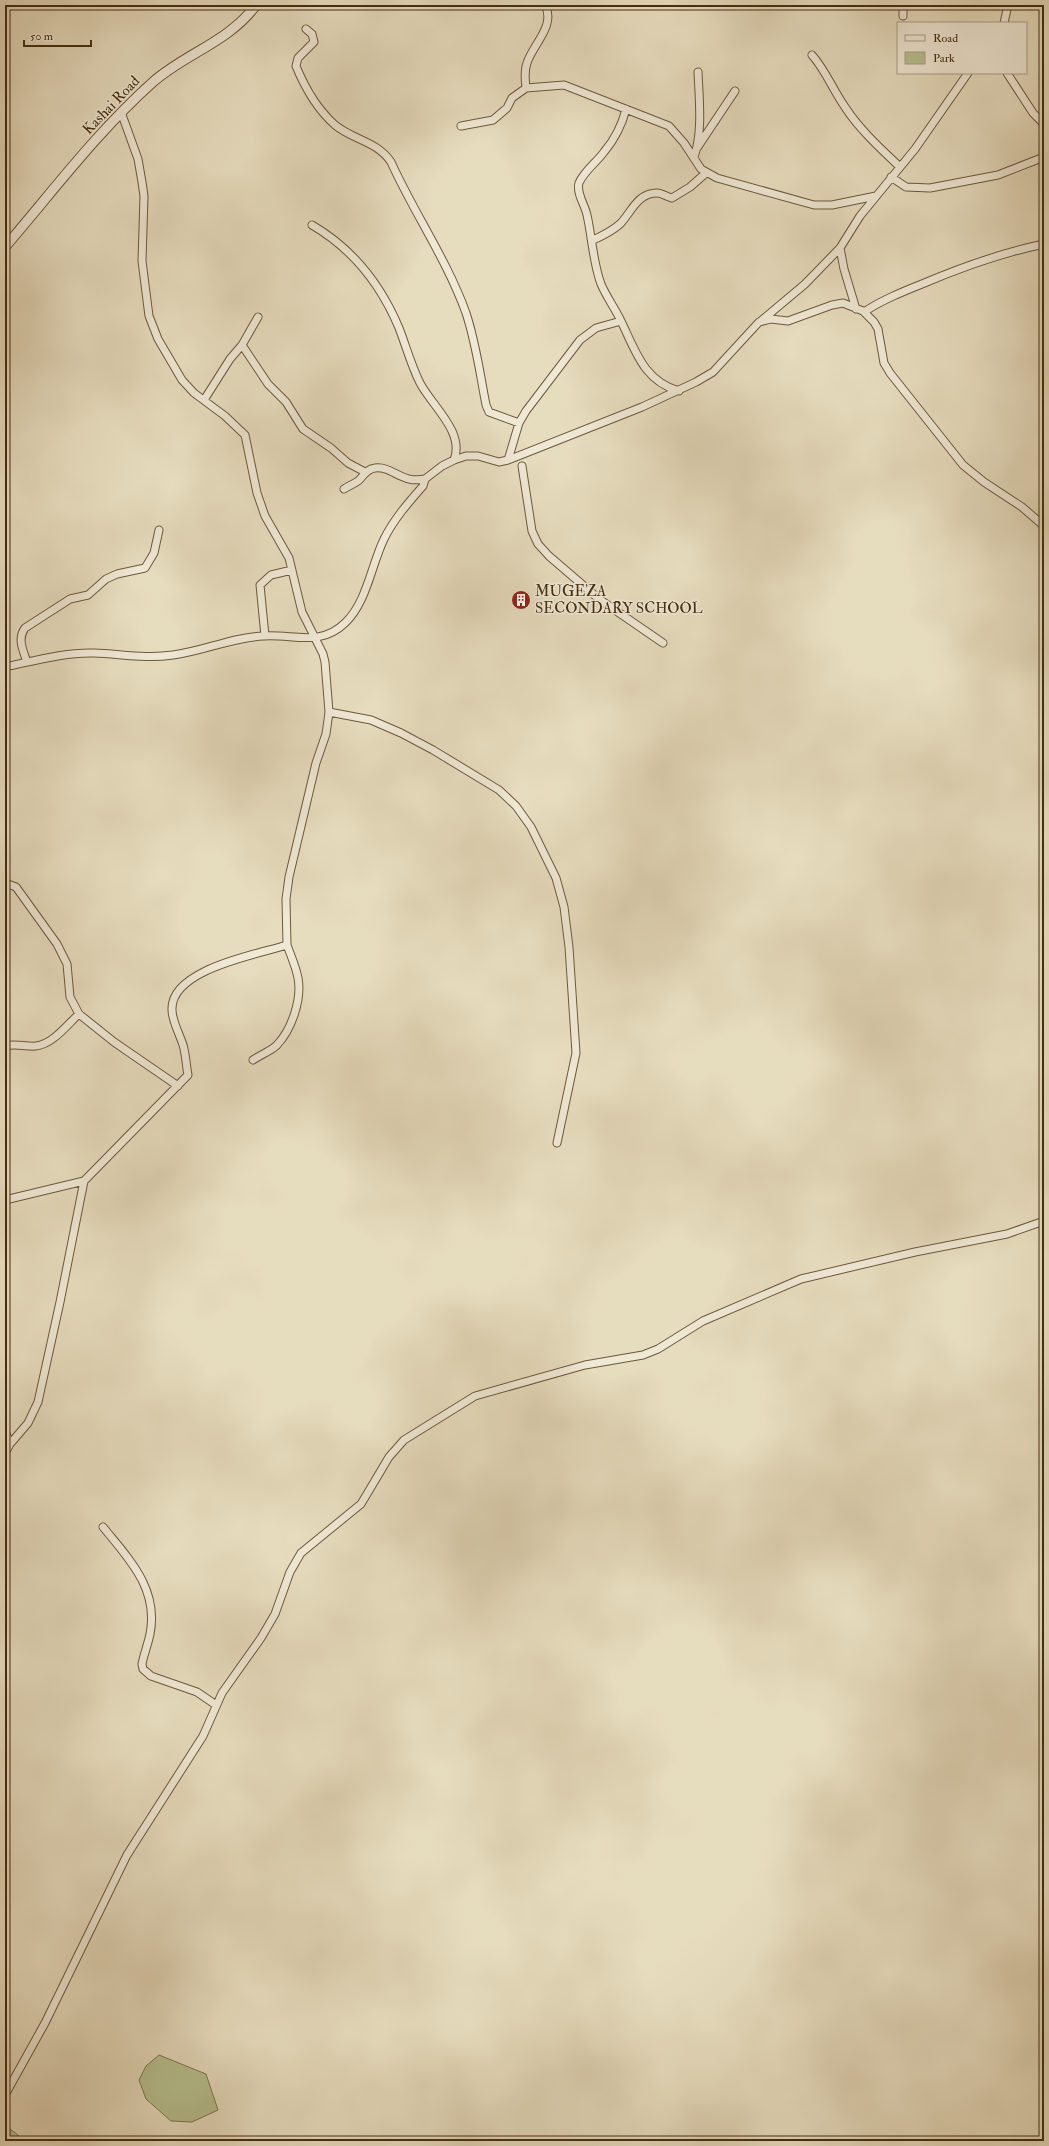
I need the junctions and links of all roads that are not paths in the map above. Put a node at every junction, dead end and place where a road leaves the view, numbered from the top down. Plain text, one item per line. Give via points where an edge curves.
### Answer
1 (256, 5) edge
2 (545, 5) edge
3 (903, 5) edge
4 (1008, 5) edge
5 (903, 16) dead end
6 (1004, 22) edge
7 (306, 29) dead end
8 (812, 55) dead end
9 (698, 72) dead end
10 (967, 74) edge
11 (1008, 74) edge
12 (526, 88) junction
13 (735, 91) dead end
14 (626, 109) junction
15 (121, 112) junction
16 (1044, 124) edge
17 (461, 126) dead end
18 (697, 148) junction
19 (694, 157) junction
20 (1044, 157) edge
21 (900, 167) junction
22 (706, 173) junction
23 (891, 177) junction
24 (876, 196) junction
25 (312, 225) dead end
26 (593, 240) junction
27 (1044, 244) edge
28 (5, 247) edge
29 (840, 248) junction
30 (856, 309) junction
31 (864, 312) junction
32 (258, 317) dead end
33 (621, 321) junction
34 (759, 322) junction
35 (242, 345) junction
36 (679, 391) junction
37 (204, 400) junction
38 (519, 423) junction
39 (454, 460) junction
40 (508, 460) junction
41 (522, 466) dead end
42 (365, 472) junction
43 (426, 479) junction
44 (344, 489) dead end
45 (1044, 526) edge
46 (159, 530) dead end
47 (292, 570) junction
48 (265, 636) junction
49 (314, 638) junction
50 (664, 643) dead end
51 (27, 662) junction
52 (5, 667) edge
53 (329, 712) junction
54 (5, 883) edge
55 (287, 945) junction
56 (79, 1014) junction
57 (5, 1046) edge
58 (253, 1060) dead end
59 (178, 1086) junction
60 (557, 1143) dead end
61 (84, 1181) junction
62 (5, 1200) edge
63 (1044, 1221) edge
64 (5, 1431) edge
65 (10, 1444) junction
66 (5, 1454) edge
67 (103, 1527) dead end
68 (216, 1705) junction
69 (5, 2095) edge

1 - 15 street, Kashai Road via 241,24 155,81
2 - 12 street via 549,18 526,64
3 - 5 street
4 - 6 street
7 - 38 street via 312,34 314,42 298,58 296,66 309,93 336,125 385,152 456,288 477,354 489,412
8 - 21 street via 822,67 844,107
9 - 18 street via 700,102
10 - 21 street
11 - 16 street via 1033,113
12 - 14 street via 564,85
12 - 17 street via 512,98 507,108 493,120
13 - 18 street
14 - 19 street via 668,126 676,132
14 - 26 street via 623,122 611,142 579,184
15 - 28 street, Kashai Road
15 - 37 street via 138,159 144,196 142,261 149,316 158,339 182,380
18 - 19 street
19 - 22 street
20 - 23 street via 998,175 930,188 906,186
21 - 23 street
22 - 24 street via 722,180 814,205 832,205
22 - 26 street via 672,198 656,193 646,196 631,206 620,224
23 - 24 street
24 - 29 street
25 - 39 street via 330,235 345,248 365,269 385,299 420,382 441,411 451,432 457,452
26 - 33 street via 602,284
27 - 31 street via 998,255 955,270 880,302
29 - 30 street
29 - 34 street via 805,284
30 - 31 street
30 - 34 street via 843,303 788,320 770,319
31 - 45 street via 878,329 884,363 890,373 963,465
32 - 35 street
33 - 36 street via 637,355 647,369 666,387
33 - 38 street via 596,328 580,340 539,391
34 - 36 street via 713,372
35 - 37 street
35 - 42 street via 268,384 286,402 303,429 348,463
36 - 40 street
37 - 47 street via 245,435 257,493 265,516 289,558
38 - 40 street
39 - 40 street via 478,456 499,462
39 - 43 street
41 - 50 street via 532,531 538,544 610,608
42 - 43 street via 373,468 383,468 415,482
42 - 44 street via 356,482
43 - 49 street via 393,521 372,566 366,591 354,613 345,624 332,633
46 - 51 street via 154,553 145,568 106,579 88,596 70,599 26,628 21,634 20,641
47 - 48 street via 270,574 260,585
47 - 49 street via 302,612
48 - 49 street
48 - 51 street via 173,655 142,657 73,654
49 - 53 street via 325,662
51 - 52 street
53 - 55 street via 326,734 316,763 289,877 286,899
53 - 60 street via 371,720 433,750 499,790 516,806 531,827 556,878 564,907 569,946 576,1054
54 - 56 street via 16,887 57,944 67,964 70,996
55 - 58 street via 298,978 298,999 287,1032 276,1046
55 - 59 street via 212,966 179,991 172,1010 188,1075
56 - 57 street via 42,1044
56 - 59 street via 114,1042
59 - 61 street
61 - 62 street
61 - 65 street via 38,1402 28,1423
63 - 68 street via 1007,1234 915,1252 801,1279 703,1321 658,1349 592,1363 475,1396 404,1440 390,1457 361,1504 301,1553 290,1572 275,1614
64 - 65 street
65 - 66 street
67 - 68 street via 145,1583 150,1599 150,1633 143,1669 151,1676 197,1692
68 - 69 street via 193,1753 127,1855 45,2023

